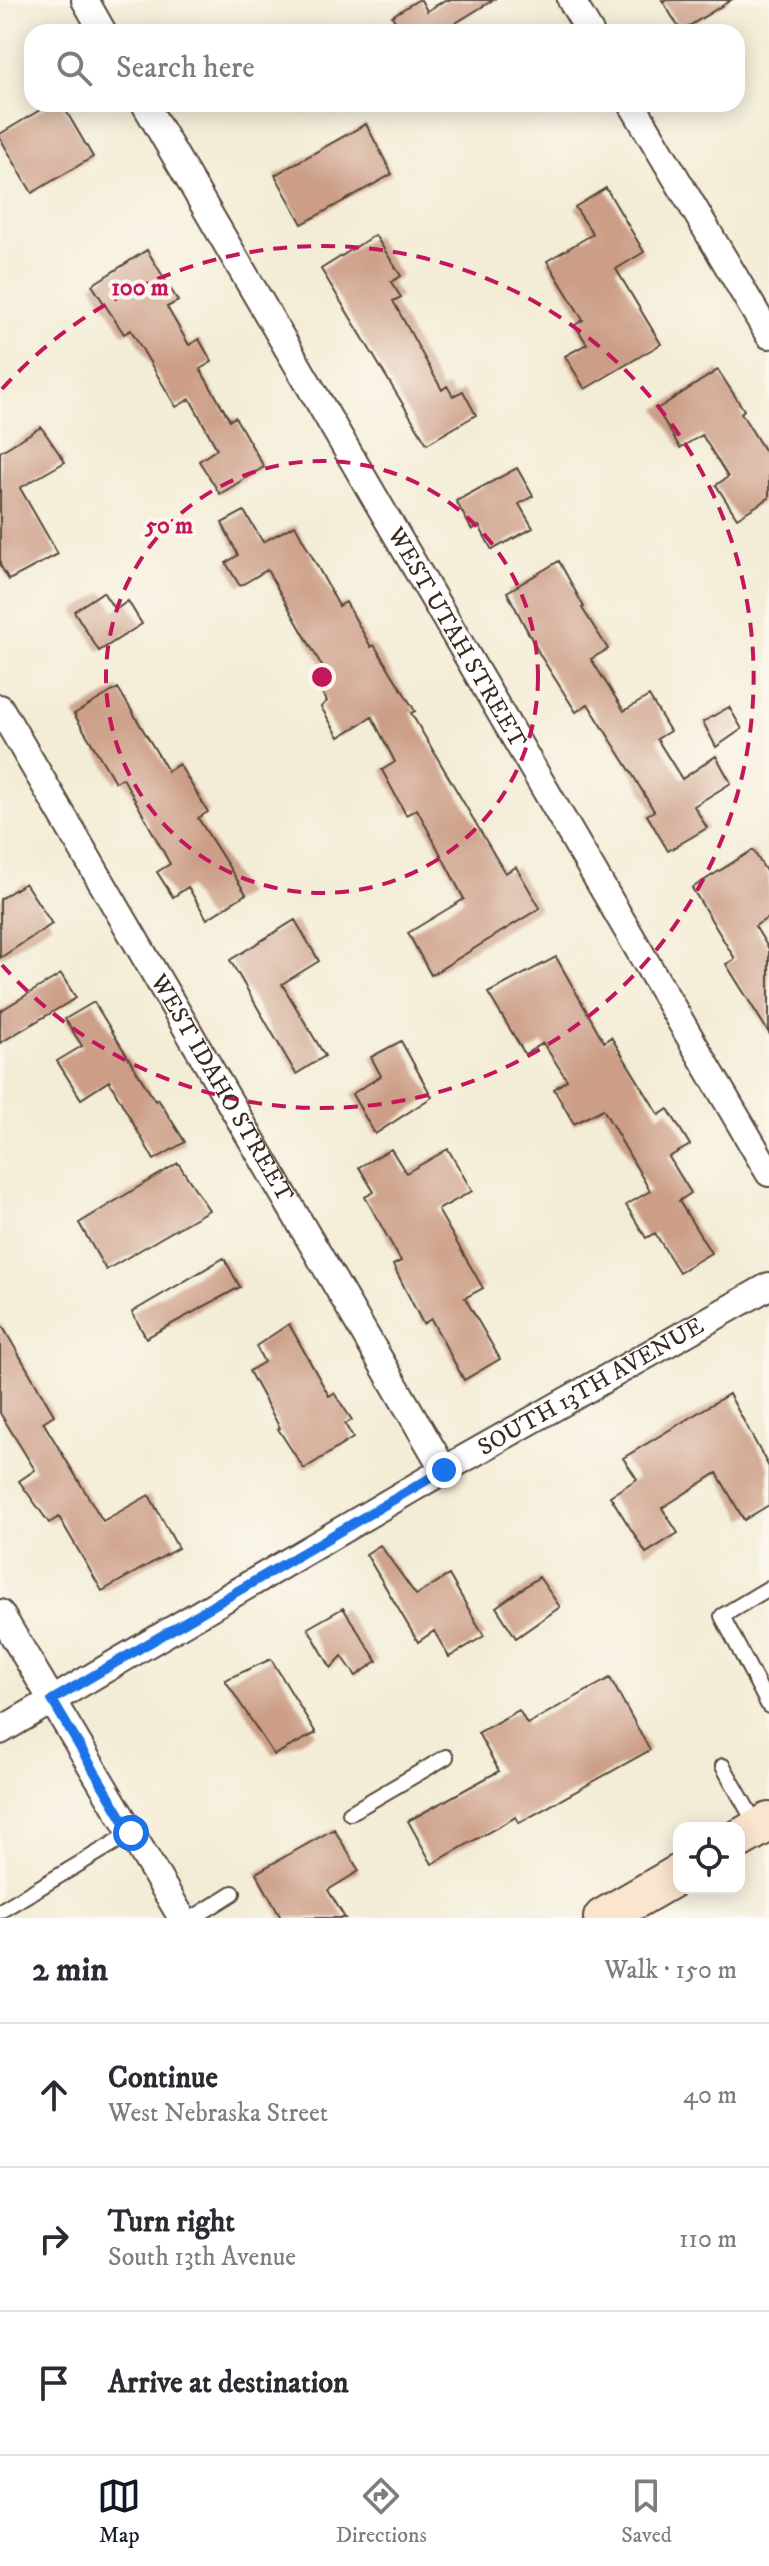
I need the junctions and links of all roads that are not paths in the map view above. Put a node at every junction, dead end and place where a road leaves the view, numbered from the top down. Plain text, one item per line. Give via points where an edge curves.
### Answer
1 (85, 0) edge
2 (571, 0) edge
3 (98, 24) edge
4 (585, 24) edge
5 (150, 112) edge
6 (637, 112) edge
7 (769, 335) edge
8 (0, 708) edge
9 (769, 1173) edge
10 (769, 1286) edge
11 (444, 1470) junction
12 (769, 1588) edge
13 (0, 1613) edge
14 (52, 1700) junction
15 (769, 1706) edge
16 (0, 1731) edge
17 (446, 1757) dead end
18 (723, 1766) dead end
19 (350, 1813) dead end
20 (755, 1830) edge
21 (131, 1833) junction
22 (673, 1877) edge
23 (233, 1893) dead end
24 (0, 1911) edge
25 (182, 1918) edge
26 (193, 1918) edge
27 (603, 1918) edge

1 - 3 street
2 - 4 street
5 - 9 street, WEST UTAH STREET
6 - 7 street
8 - 11 street, WEST IDAHO STREET
10 - 11 street, SOUTH 13TH AVENUE
11 - 14 street, SOUTH 13TH AVENUE
12 - 15 lane via 722,1616
13 - 14 street
14 - 16 street, SOUTH 13TH AVENUE
14 - 21 street
17 - 19 lane
18 - 20 lane
21 - 24 lane
21 - 25 street
22 - 27 main road
23 - 26 lane

